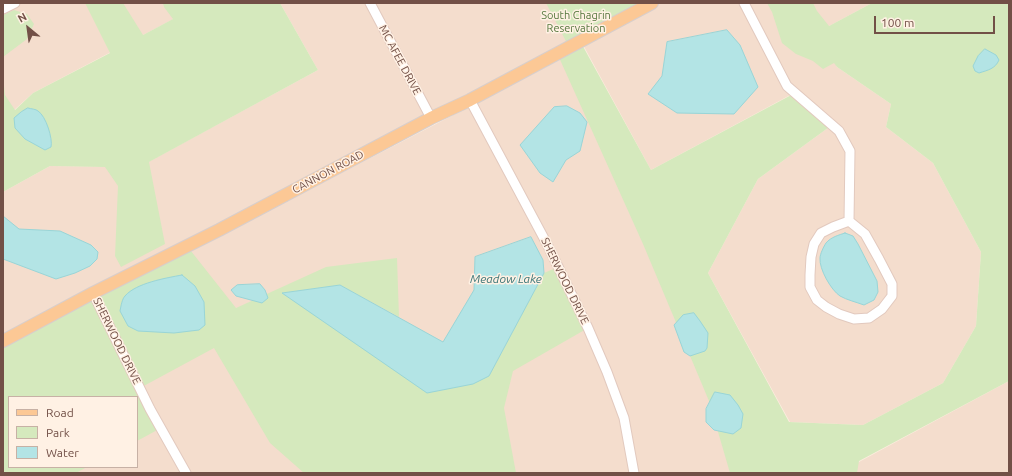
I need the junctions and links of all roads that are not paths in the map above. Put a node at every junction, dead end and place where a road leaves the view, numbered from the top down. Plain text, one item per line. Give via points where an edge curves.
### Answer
1 (15, 3) edge
2 (370, 3) edge
3 (652, 3) edge
4 (744, 3) edge
5 (3, 9) edge
6 (470, 100) junction
7 (431, 118) junction
8 (848, 221) junction
9 (93, 293) junction
10 (3, 341) edge
11 (186, 473) edge
12 (634, 473) edge

1 - 5 street
2 - 7 street, MC AFEE DRIVE
3 - 6 main road, CANNON ROAD
4 - 8 street via 787,86 840,131 850,151
6 - 7 main road, CANNON ROAD
6 - 12 street, SHERWOOD DRIVE via 547,244 588,328 624,418
7 - 9 main road, CANNON ROAD
8 - 8 street via 821,233 814,244 810,257 810,287 817,300 839,314 854,319 869,318 882,309 892,296 892,284 865,234
9 - 10 main road, CANNON ROAD
9 - 11 street, SHERWOOD DRIVE via 150,409

